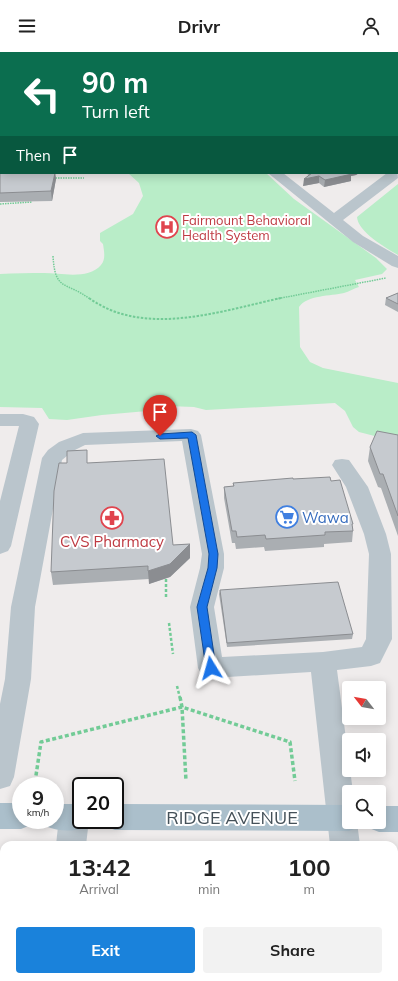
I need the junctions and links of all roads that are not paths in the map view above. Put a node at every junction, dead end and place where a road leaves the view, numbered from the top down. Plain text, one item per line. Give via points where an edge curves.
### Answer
1 (276, 174) edge
2 (394, 174) edge
3 (334, 219) junction
4 (398, 263) edge
5 (0, 420) edge
6 (342, 465) dead end
7 (0, 546) edge
8 (323, 662) junction
9 (0, 777) edge
10 (342, 804) edge
11 (0, 816) edge
12 (12, 816) edge
13 (70, 817) edge
14 (124, 817) edge
15 (386, 819) edge
16 (398, 819) edge
17 (342, 827) edge
18 (71, 841) edge

1 - 3 street
2 - 3 street
3 - 4 street via 358,239
5 - 7 street via 23,420 29,424
6 - 8 street via 357,487 380,554 379,639 371,656
8 - 9 street via 211,668 202,607 213,554 192,435 83,439 70,443 52,458 23,607 18,679
8 - 10 street
11 - 12 main road
13 - 18 street
14 - 17 main road, RIDGE AVENUE
15 - 16 main road

